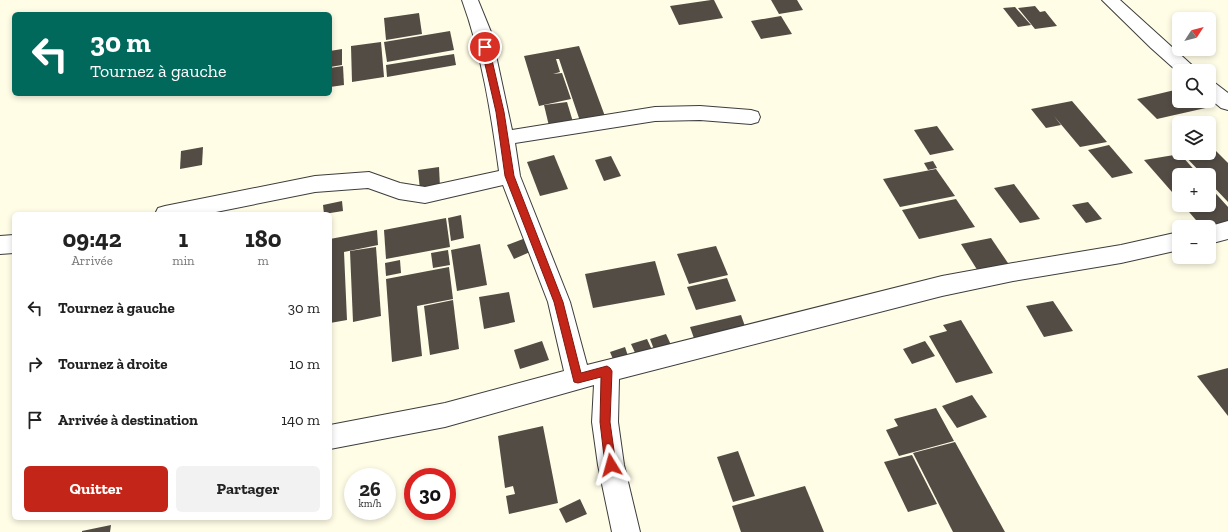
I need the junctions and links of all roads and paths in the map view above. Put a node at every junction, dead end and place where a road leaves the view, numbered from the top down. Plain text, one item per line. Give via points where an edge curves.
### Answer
1 (470, 0) edge
2 (1110, 0) edge
3 (1180, 64) edge
4 (1216, 94) edge
5 (1228, 103) edge
6 (752, 117) dead end
7 (504, 138) junction
8 (510, 176) junction
9 (175, 212) edge
10 (1228, 230) edge
11 (1216, 233) edge
12 (1172, 243) edge
13 (12, 244) edge
14 (0, 246) edge
15 (607, 371) junction
16 (578, 378) junction
17 (332, 437) edge
18 (626, 532) edge

1 - 7 street via 482,32
2 - 3 street
4 - 5 street
6 - 7 street via 700,113 655,114
7 - 8 street
8 - 9 street via 425,195 369,180 315,184
8 - 16 street via 558,302
10 - 11 street
12 - 15 street via 942,286
13 - 14 street
15 - 16 street
15 - 18 street via 605,422 611,465
16 - 17 street via 445,415

